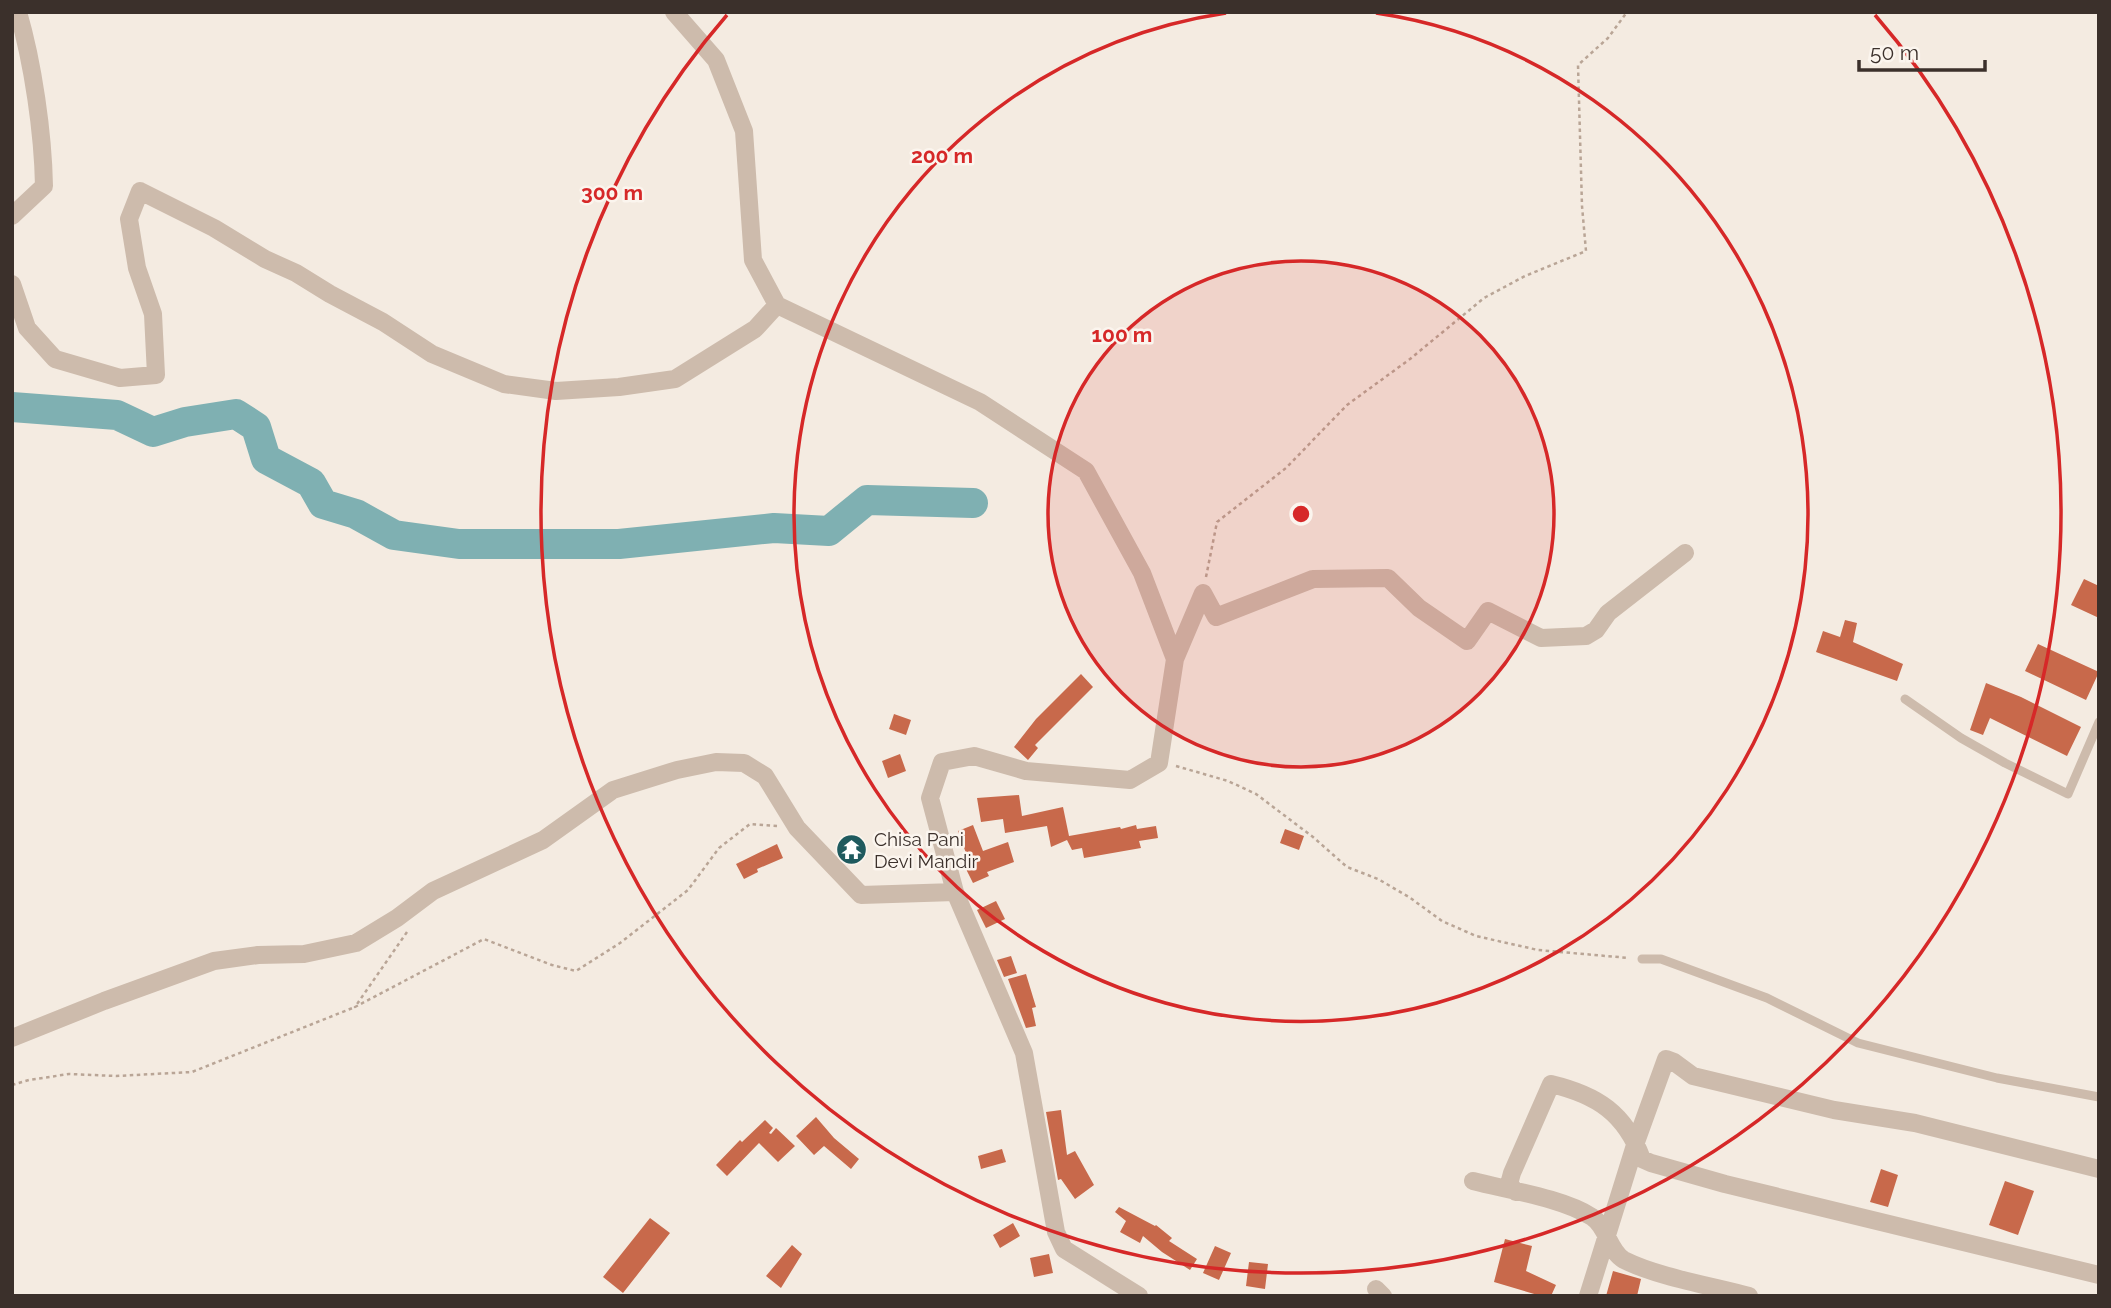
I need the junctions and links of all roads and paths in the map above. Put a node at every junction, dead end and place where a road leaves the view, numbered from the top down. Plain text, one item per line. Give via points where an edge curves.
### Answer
1 (18, 12) edge
2 (674, 12) edge
3 (1627, 12) edge
4 (12, 216) edge
5 (12, 284) edge
6 (777, 304) junction
7 (1685, 553) dead end
8 (1203, 593) junction
9 (1175, 659) junction
10 (1905, 699) dead end
11 (2099, 722) edge
12 (1159, 763) junction
13 (797, 828) junction
14 (955, 892) junction
15 (413, 923) dead end
16 (1642, 959) joint
17 (355, 1007) junction
18 (12, 1038) edge
19 (12, 1085) edge
20 (2099, 1097) edge
21 (1636, 1142) junction
22 (2099, 1169) edge
23 (1473, 1181) dead end
24 (1516, 1192) junction
25 (1607, 1236) junction
26 (2099, 1275) edge
27 (1139, 1296) edge
28 (1588, 1296) edge
29 (1749, 1296) edge

1 - 4 street via 27,42 44,186
2 - 6 street via 716,60 744,131 753,260
3 - 8 path via 1608,38 1578,65 1587,251 1484,298 1347,405 1286,468 1217,522
5 - 6 street via 27,328 55,359 120,378 156,374 153,314 137,268 129,219 140,191 296,273 432,354 504,384 556,391 676,379 755,329
6 - 9 street via 980,402 1086,471 1142,573
7 - 8 street via 1586,636 1541,638 1488,611 1467,640 1419,608 1388,578 1313,579 1216,617
8 - 9 street
9 - 12 street
10 - 11 lane via 1972,744 2068,794
12 - 14 street via 1130,780 1026,771 974,757 942,762 930,798
12 - 16 path via 1194,769 1256,794 1348,867 1378,879 1476,936 1550,951
13 - 14 street via 861,895
13 - 17 path via 750,824 719,848 688,890 576,971 484,939
13 - 18 street via 765,776 744,762 677,770 613,790 543,840 433,891 356,943 304,954 214,961
14 - 27 street via 1024,1053 1056,1232 1063,1249
15 - 17 path
16 - 20 lane via 1661,959 1767,999 1858,1043 1997,1078
17 - 19 path via 192,1072 69,1074
21 - 22 street via 1666,1059 1693,1076 1834,1110 1915,1123
21 - 24 street via 1609,1107 1551,1084 1512,1173 1509,1184
21 - 25 street
21 - 26 street via 1642,1158 1688,1174
23 - 24 street
24 - 25 street via 1592,1216
25 - 28 street
25 - 29 street via 1621,1259

